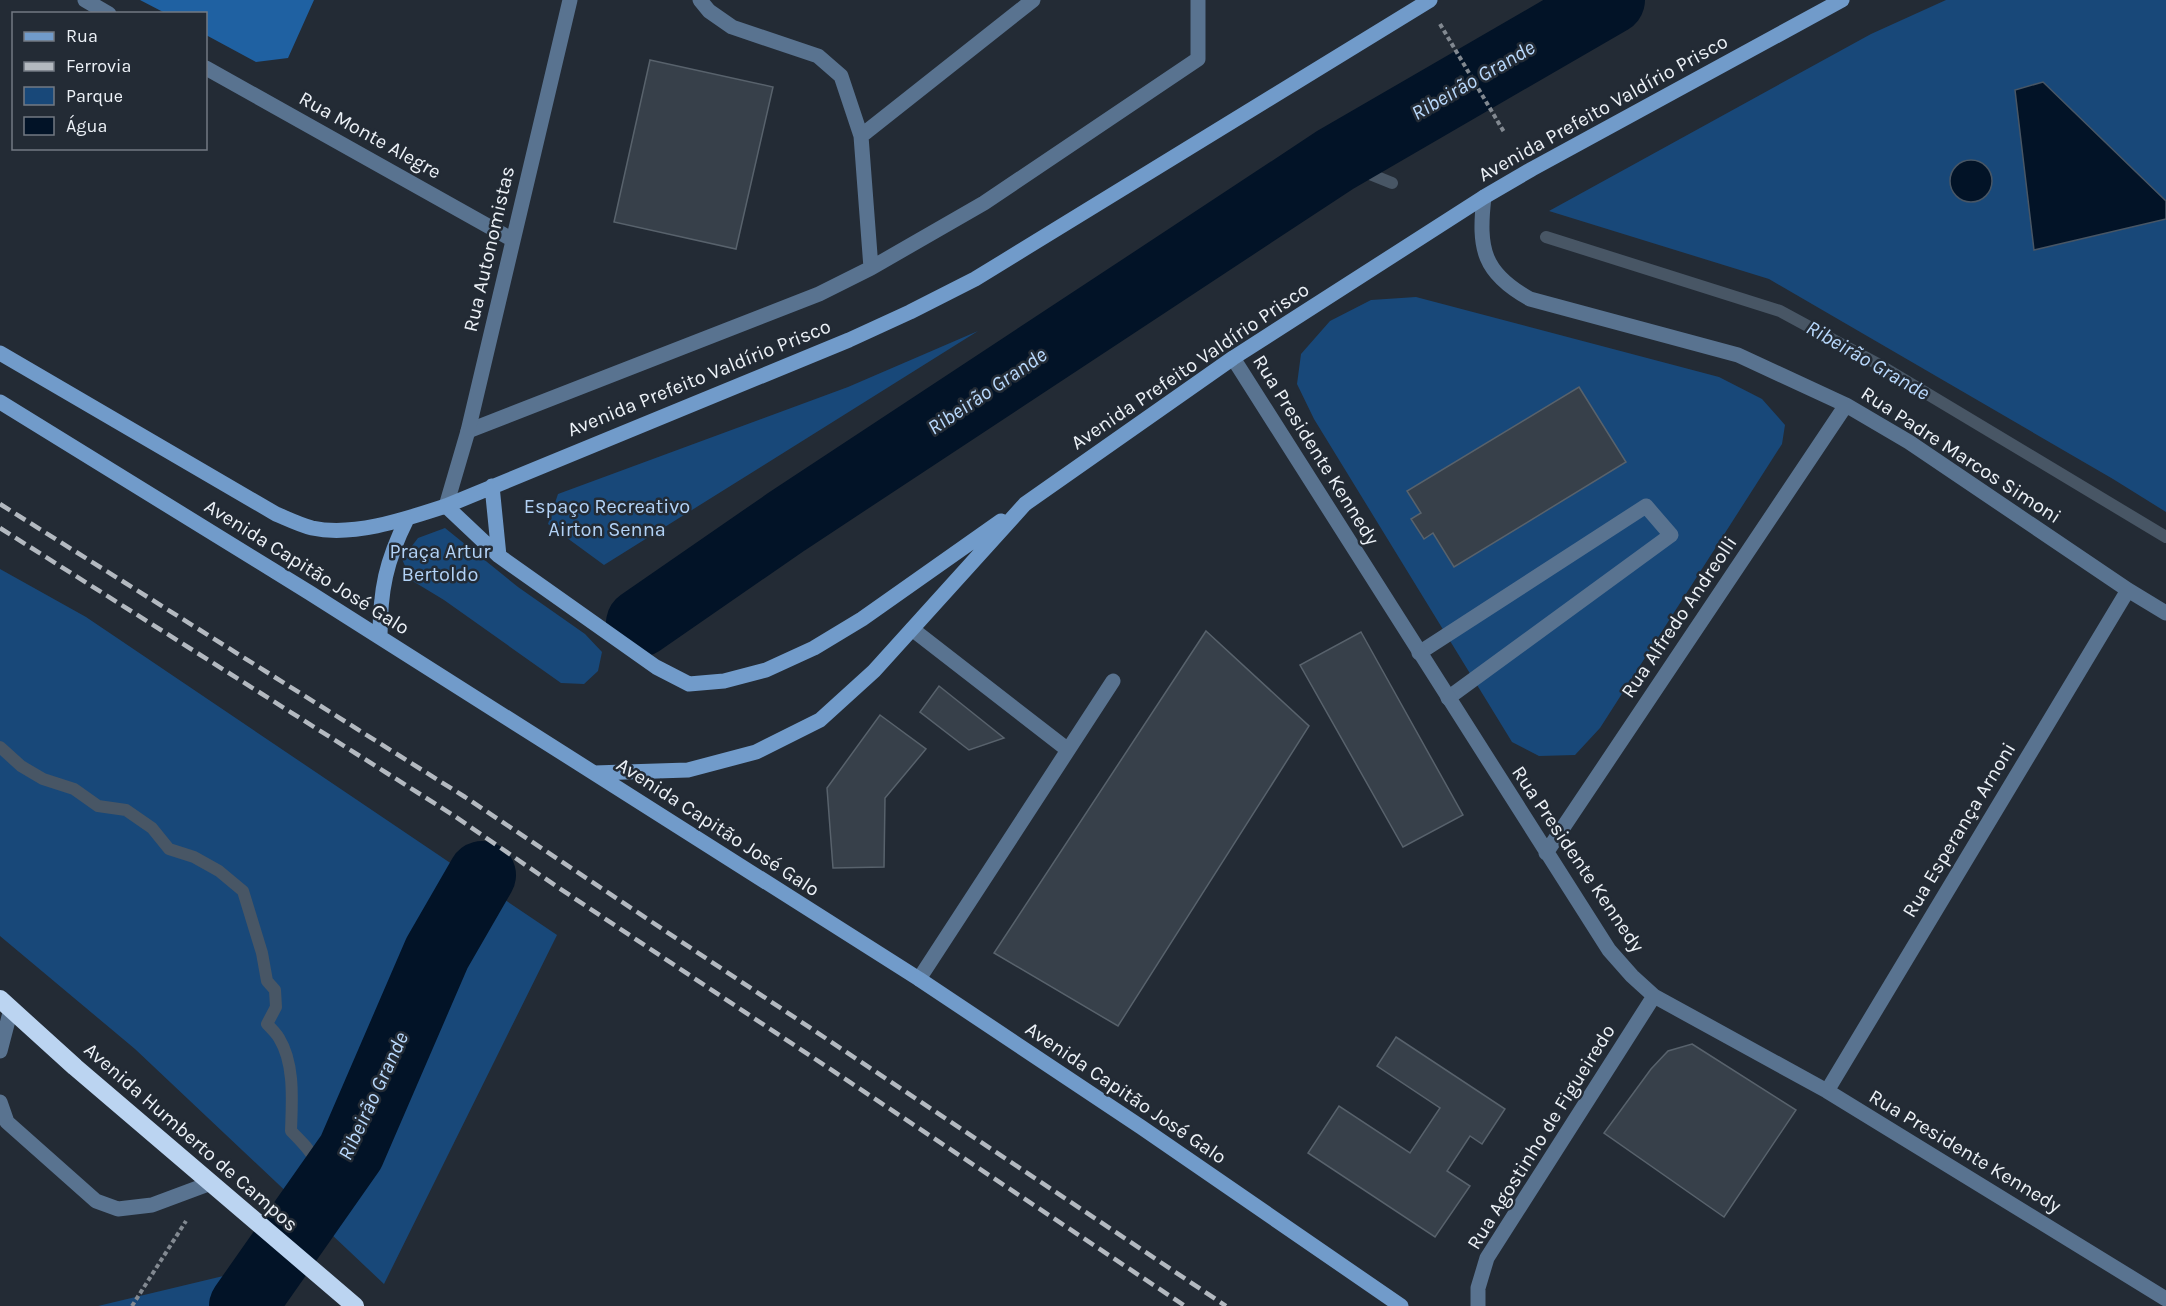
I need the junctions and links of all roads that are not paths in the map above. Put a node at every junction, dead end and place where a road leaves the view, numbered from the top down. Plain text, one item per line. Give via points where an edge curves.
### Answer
1 (85, 0) edge
2 (570, 0) edge
3 (700, 0) edge
4 (1033, 0) edge
5 (1198, 0) edge
6 (1430, 0) edge
7 (1842, 0) edge
8 (106, 12) edge
9 (207, 69) edge
10 (861, 135) junction
11 (1484, 197) junction
12 (513, 240) junction
13 (871, 268) junction
14 (0, 353) edge
15 (1233, 358) junction
16 (0, 402) edge
17 (1846, 405) junction
18 (468, 431) junction
19 (492, 486) junction
20 (1025, 504) junction
21 (446, 506) junction
22 (407, 519) junction
23 (500, 556) junction
24 (2128, 590) junction
25 (2166, 613) edge
26 (912, 629) junction
27 (380, 637) junction
28 (1419, 653) junction
29 (1113, 681) dead end
30 (1448, 698) junction
31 (1068, 750) junction
32 (594, 773) junction
33 (1546, 853) junction
34 (919, 979) junction
35 (1654, 996) junction
36 (3, 1002) edge
37 (0, 1052) edge
38 (1827, 1091) junction
39 (0, 1102) edge
40 (211, 1183) junction
41 (2166, 1299) edge
42 (355, 1306) edge
43 (1401, 1306) edge
44 (1478, 1306) edge

1 - 8 street
2 - 12 street, Rua Autonomistas
3 - 10 street via 732,27 818,56 841,76
4 - 10 street
5 - 13 street via 1198,59 984,203
6 - 19 main road, Avenida Prefeito Valdírio Prisco via 975,279 849,340
7 - 11 main road, Avenida Prefeito Valdírio Prisco
9 - 12 street, Rua Monte Alegre
10 - 13 street
11 - 15 main road, Avenida Prefeito Valdírio Prisco
11 - 17 street, Rua Padre Marcos Simoni via 1481,228 1486,258 1510,288 1530,299 1738,355
12 - 18 street, Rua Autonomistas
13 - 18 street via 819,294
14 - 22 main road, Avenida Capitão José Galo via 276,514 312,528 346,530
15 - 20 main road, Avenida Prefeito Valdírio Prisco
15 - 28 street, Rua Presidente Kennedy
16 - 27 main road, Avenida Capitão José Galo
17 - 24 street, Rua Padre Marcos Simoni via 1909,442
17 - 33 street, Rua Alfredo Andreolli
18 - 21 street, Rua Autonomistas
19 - 21 main road, Avenida Prefeito Valdírio Prisco
19 - 23 main road
20 - 23 main road via 862,619 814,648 766,670 724,681 689,684 656,668
20 - 26 main road, Avenida Prefeito Valdírio Prisco
21 - 22 main road, Avenida Prefeito Valdírio Prisco
21 - 23 main road
22 - 27 main road via 384,575
24 - 25 street, Rua Padre Marcos Simoni
24 - 38 street, Rua Esperança Arnoni
26 - 31 street
26 - 32 main road, Avenida Prefeito Valdírio Prisco via 874,671 820,720 756,752 688,770
27 - 32 main road, Avenida Capitão José Galo
28 - 30 street, Rua Presidente Kennedy
28 - 30 street via 1646,506 1671,535
29 - 31 street
30 - 33 street, Rua Presidente Kennedy
31 - 34 street
32 - 34 main road, Avenida Capitão José Galo
33 - 35 street, Rua Presidente Kennedy via 1608,950
34 - 43 main road, Avenida Capitão José Galo
35 - 38 street, Rua Presidente Kennedy
35 - 44 street, Rua Agostinho de Figueiredo via 1487,1258 1478,1288
36 - 37 street
36 - 40 highway, Avenida Humberto de Campos
38 - 41 street, Rua Presidente Kennedy
39 - 40 street via 8,1122 96,1201 118,1209 152,1205
40 - 42 highway, Avenida Humberto de Campos

